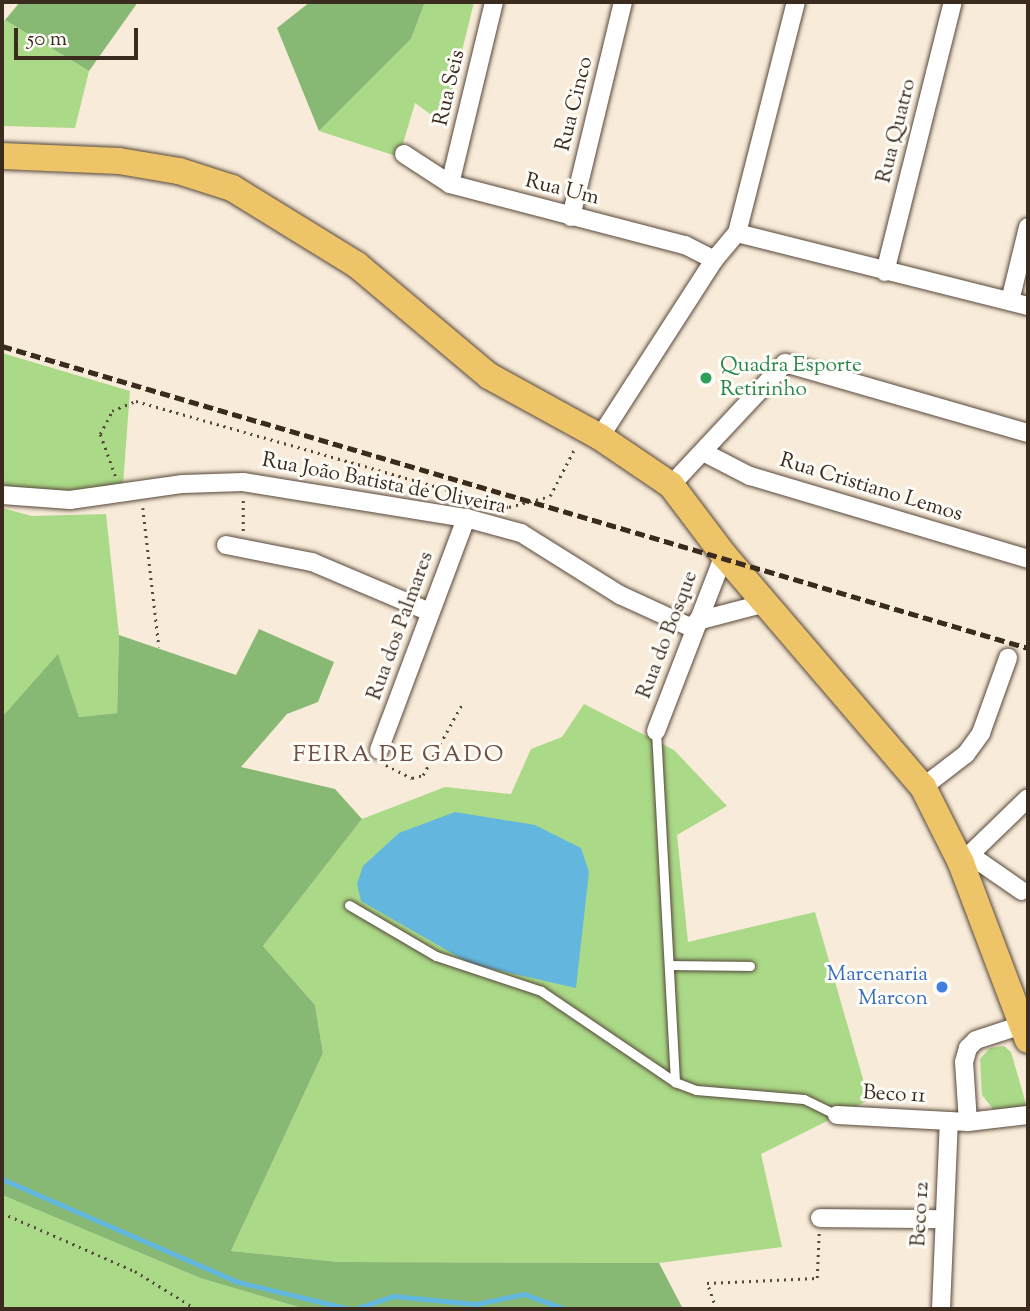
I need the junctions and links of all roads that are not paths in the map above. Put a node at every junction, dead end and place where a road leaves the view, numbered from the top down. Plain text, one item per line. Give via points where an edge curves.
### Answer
1 (494, 2) edge
2 (623, 2) edge
3 (796, 2) edge
4 (953, 2) edge
5 (404, 154) dead end
6 (2, 156) edge
7 (450, 184) junction
8 (571, 216) junction
9 (1028, 227) edge
10 (737, 233) junction
11 (713, 260) junction
12 (885, 272) junction
13 (1010, 301) junction
14 (1028, 306) edge
15 (1028, 433) edge
16 (592, 434) junction
17 (703, 452) junction
18 (671, 485) junction
19 (2, 495) edge
20 (466, 518) junction
21 (234, 547) road end
22 (724, 555) junction
23 (1028, 559) edge
24 (766, 603) junction
25 (430, 612) junction
26 (695, 625) junction
27 (1008, 658) dead end
28 (656, 731) joint
29 (379, 750) road end
30 (923, 787) junction
31 (1028, 798) edge
32 (966, 859) junction
33 (1023, 891) dead end
34 (349, 905) dead end
35 (671, 965) junction
36 (750, 966) dead end
37 (1025, 1032) edge
38 (675, 1082) junction
39 (837, 1115) joint
40 (1028, 1115) edge
41 (949, 1121) junction
42 (968, 1122) junction
43 (820, 1218) road end
44 (942, 1219) junction
45 (941, 1309) edge

1 - 7 street, Rua Seis
2 - 8 street, Rua Cinco
3 - 10 street
4 - 12 street, Rua Quatro
5 - 7 street, Rua Um
6 - 16 main road via 119,161 179,171 232,188 357,265 489,376
7 - 8 street, Rua Um
8 - 11 street, Rua Um via 685,245
9 - 13 street
10 - 11 street
10 - 12 street
11 - 16 street
12 - 13 street
13 - 14 street
15 - 17 street via 785,363
16 - 18 main road
17 - 18 street
17 - 23 street, Rua Cristiano Lemos via 751,475
18 - 22 main road
19 - 20 street, Rua João Batista de Oliveira via 32,500 243,482
20 - 25 street, Rua dos Palmares
20 - 26 street, Rua João Batista de Oliveira via 521,533 620,596
21 - 25 street via 312,562
22 - 24 main road
22 - 26 street, Rua do Bosque
24 - 26 street
24 - 30 main road
25 - 29 street, Rua dos Palmares
26 - 28 street, Rua do Bosque
27 - 30 street via 981,733 966,754
28 - 35 lane
30 - 32 main road
31 - 32 street
32 - 33 street
32 - 37 main road
34 - 38 lane via 436,956 541,991
35 - 36 lane
35 - 38 lane
37 - 42 street via 976,1040 968,1048 964,1062
38 - 39 lane via 696,1090 804,1099
39 - 41 street, Beco 11
40 - 42 street, Beco 11
41 - 42 street, Beco 11
41 - 44 street, Beco 12
43 - 44 street
44 - 45 street, Beco 12

